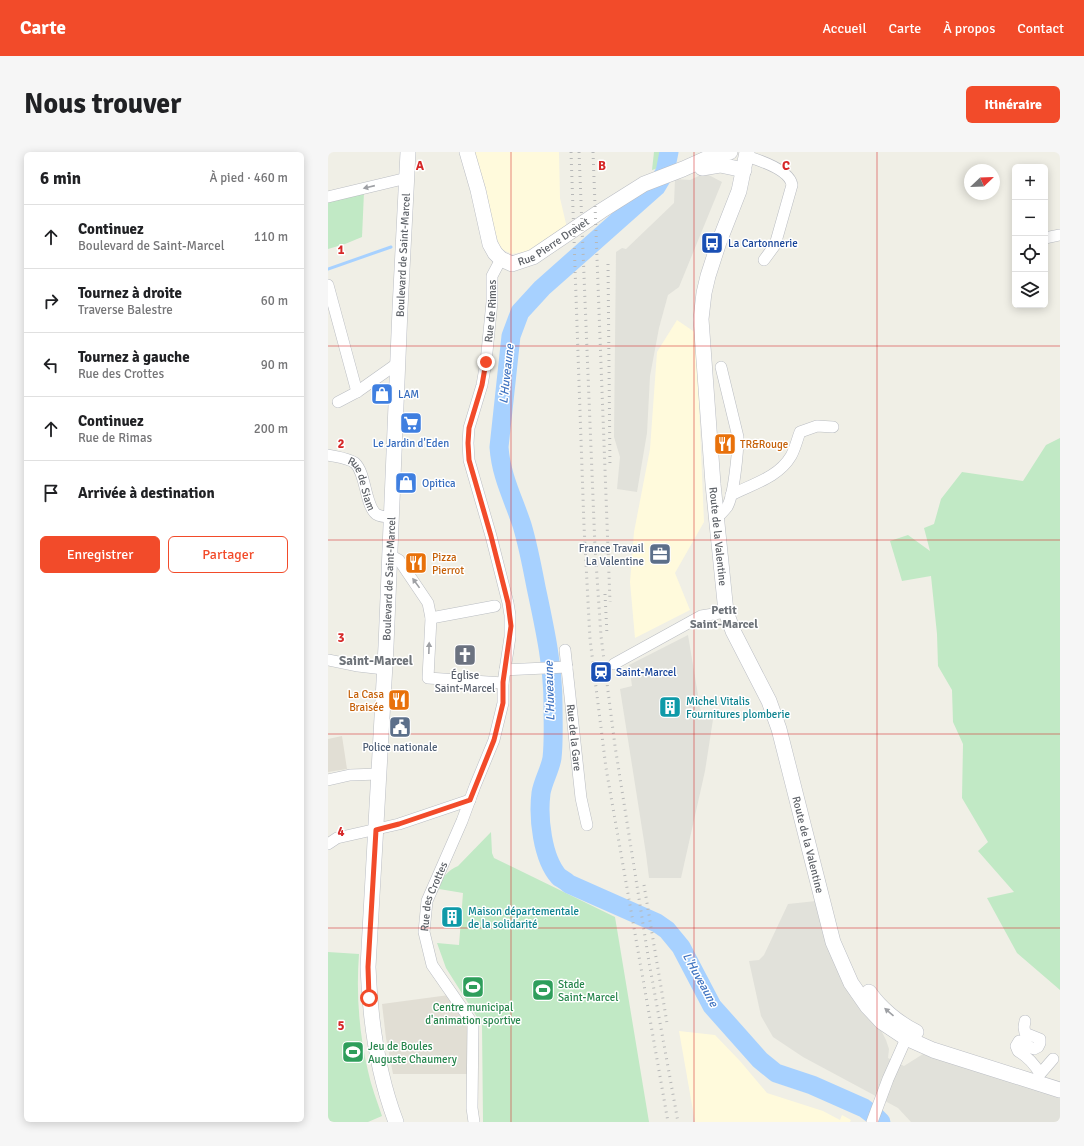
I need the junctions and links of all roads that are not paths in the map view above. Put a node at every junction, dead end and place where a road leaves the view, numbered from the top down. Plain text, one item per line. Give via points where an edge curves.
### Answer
1 (408, 152) edge
2 (467, 152) edge
3 (730, 152) edge
4 (746, 159) edge
5 (678, 171) junction
6 (407, 178) junction
7 (328, 197) edge
8 (1060, 235) edge
9 (1048, 237) edge
10 (501, 259) junction
11 (764, 260) dead end
12 (328, 285) edge
13 (398, 363) junction
14 (721, 367) dead end
15 (357, 392) junction
16 (338, 402) dead end
17 (833, 427) dead end
18 (328, 454) edge
19 (731, 495) junction
20 (392, 517) junction
21 (716, 519) junction
22 (390, 555) junction
23 (495, 606) dead end
24 (726, 612) junction
25 (431, 618) junction
26 (566, 650) dead end
27 (328, 660) edge
28 (614, 664) dead end
29 (564, 667) junction
30 (384, 669) junction
31 (505, 670) junction
32 (503, 682) junction
33 (379, 774) junction
34 (328, 780) edge
35 (470, 800) junction
36 (587, 825) dead end
37 (376, 830) junction
38 (328, 844) edge
39 (1026, 1021) dead end
40 (908, 1034) junction
41 (1053, 1059) dead end
42 (995, 1064) junction
43 (1040, 1074) junction
44 (1016, 1076) junction
45 (1060, 1080) edge
46 (1060, 1090) edge
47 (396, 1122) edge
48 (474, 1122) edge
49 (872, 1122) edge

1 - 6 street, Boulevard de Saint-Marcel
2 - 10 street, Rue Pierre Dravet via 490,244
3 - 5 street, Rue Pierre Dravet via 710,157
4 - 5 street, Rue Pierre Dravet via 691,171
4 - 11 street via 765,162 788,176 792,185 775,245
4 - 21 street, Route de la Valentine via 739,191 708,276 701,319
5 - 10 street, Rue Pierre Dravet via 644,184 533,257 512,264
6 -> 7 street
6 - 13 street, Boulevard de Saint-Marcel
8 - 9 street
10 - 31 street, Rue de Rimas via 492,276 486,362 469,428 468,443 469,460 510,615
12 - 15 street
13 - 15 street
13 - 20 street, Boulevard de Saint-Marcel
14 - 19 street via 738,437 737,462
15 - 16 street
17 - 19 street via 817,426 800,432 783,467 765,479
18 - 20 street, Rue de Siam via 355,464 360,471 374,512 380,516
19 - 21 street via 727,506
20 - 22 street, Boulevard de Saint-Marcel
21 - 24 street, Route de la Valentine
25 -> 22 street via 428,603 420,590 399,560
22 - 30 street, Boulevard de Saint-Marcel
23 - 25 street
24 - 28 street via 699,617
24 - 40 street, Route de la Valentine via 780,729 833,942 851,983 867,1006 882,1022
32 -> 25 street via 428,678
26 - 29 street, Rue de la Gare
27 - 30 street
29 - 31 street
29 - 36 street, Rue de la Gare via 581,798
30 - 33 street, Boulevard de Saint-Marcel
31 - 32 street, Rue des Crottes
32 - 35 street, Rue des Crottes via 503,703 494,740
33 - 34 street via 350,775
33 - 37 street, Boulevard de Saint-Marcel
35 - 37 street
35 - 48 street, Rue des Crottes via 427,901 424,932 432,965 473,1024
37 - 38 street via 337,838
37 - 47 street, Boulevard de Saint-Marcel via 368,967 369,998 377,1054 386,1094
39 - 43 street via 1025,1033 1040,1040 1040,1043 1034,1049 1019,1042 1016,1046 1018,1051 1034,1063
40 - 42 street, Route de la Valentine via 933,1050
40 - 49 street
41 - 43 street
42 - 43 street, Route de la Valentine
42 - 44 street, Route de la Valentine
43 - 44 street
43 - 45 street, Route de la Valentine
44 - 46 street, Route de la Valentine

